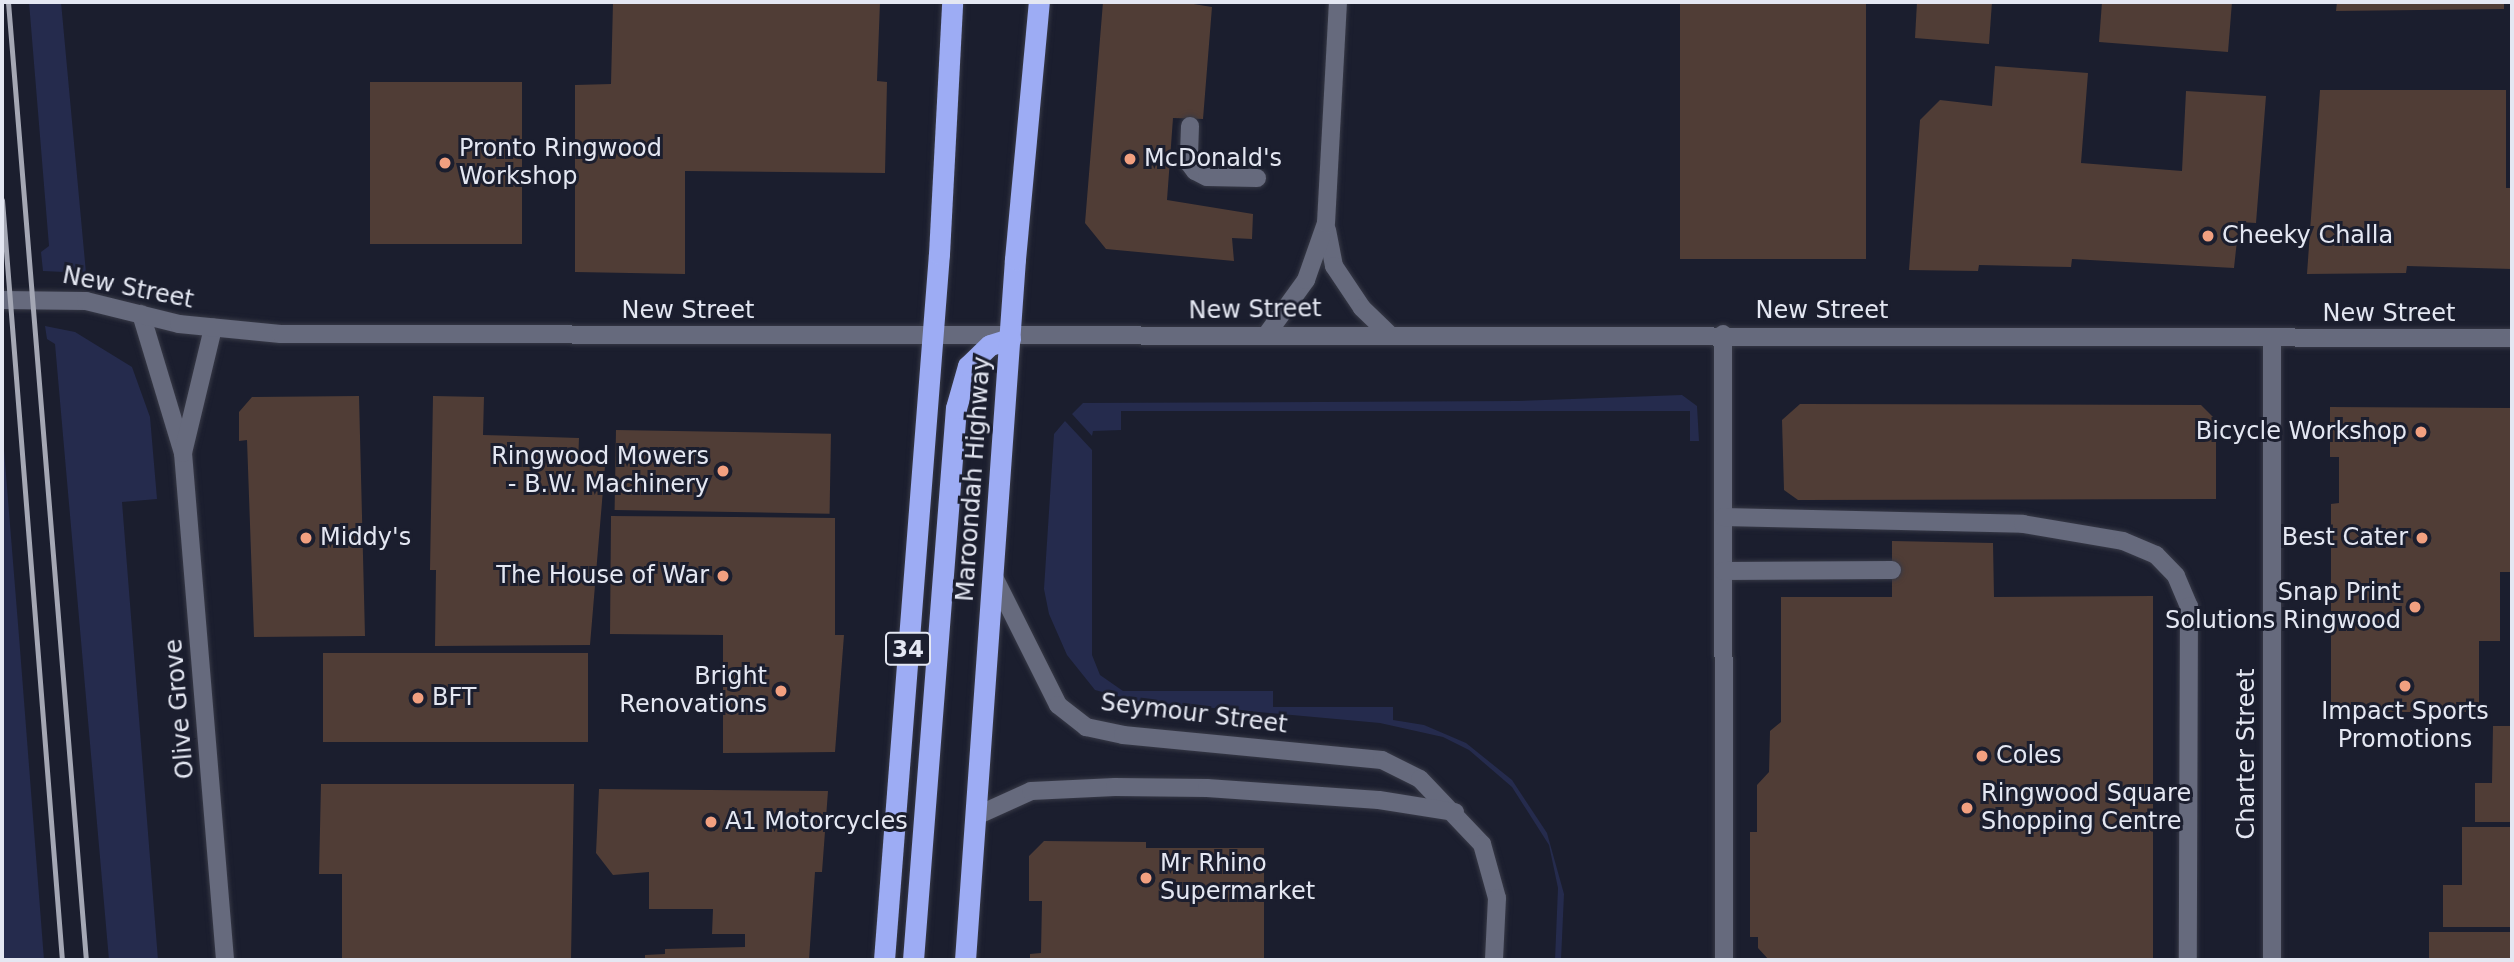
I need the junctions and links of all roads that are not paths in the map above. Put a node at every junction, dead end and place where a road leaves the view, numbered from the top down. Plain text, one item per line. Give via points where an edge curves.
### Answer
1 (952, 2) edge
2 (1038, 2) edge
3 (1338, 2) edge
4 (1190, 126) dead end
5 (1257, 178) dead end
6 (1326, 223) junction
7 (2, 300) edge
8 (141, 314) junction
9 (213, 328) junction
10 (1388, 333) junction
11 (1267, 334) junction
12 (1723, 334) junction
13 (932, 338) junction
14 (2272, 338) junction
15 (2512, 338) edge
16 (1010, 339) junction
17 (183, 453) junction
18 (1723, 517) junction
19 (1892, 570) dead end
20 (1723, 571) junction
21 (993, 578) junction
22 (1455, 812) junction
23 (976, 816) junction
24 (226, 960) edge
25 (884, 960) edge
26 (912, 960) edge
27 (965, 960) edge
28 (1494, 960) edge
29 (1724, 960) edge
30 (2188, 960) edge
31 (2272, 960) edge

1 - 13 highway, 34
2 - 16 highway, Maroondah Highway
3 - 6 street
4 - 5 street via 1189,163 1195,171 1207,177
6 - 10 street via 1334,266 1362,308
6 - 11 street via 1306,280
7 - 8 street, New Street via 86,301
8 - 9 street, New Street
8 - 17 street, Olive Grove
9 - 13 street, New Street via 281,334
9 - 17 street, Olive Grove
10 - 11 street, New Street
10 - 12 street, New Street
11 - 16 street, New Street
12 - 14 street, New Street
12 - 18 street
13 - 16 street, New Street
13 - 25 highway, 34
14 - 15 street, New Street
14 - 31 street, Charter Street
16 - 21 highway, Maroondah Highway
16 - 26 highway via 990,345 968,366 956,408
17 - 24 street, Olive Grove
18 - 20 street
18 - 30 street via 2024,524 2123,541 2156,555 2176,576 2189,606
19 - 20 street
20 - 29 street
21 - 22 street, Seymour Street via 1058,705 1086,727 1123,735 1382,760 1420,779
21 - 23 highway, Maroondah Highway
22 - 23 street via 1353,798 1115,787 1031,791
22 - 28 street, Seymour Street via 1482,844 1492,870 1497,898
23 - 27 highway, Maroondah Highway

